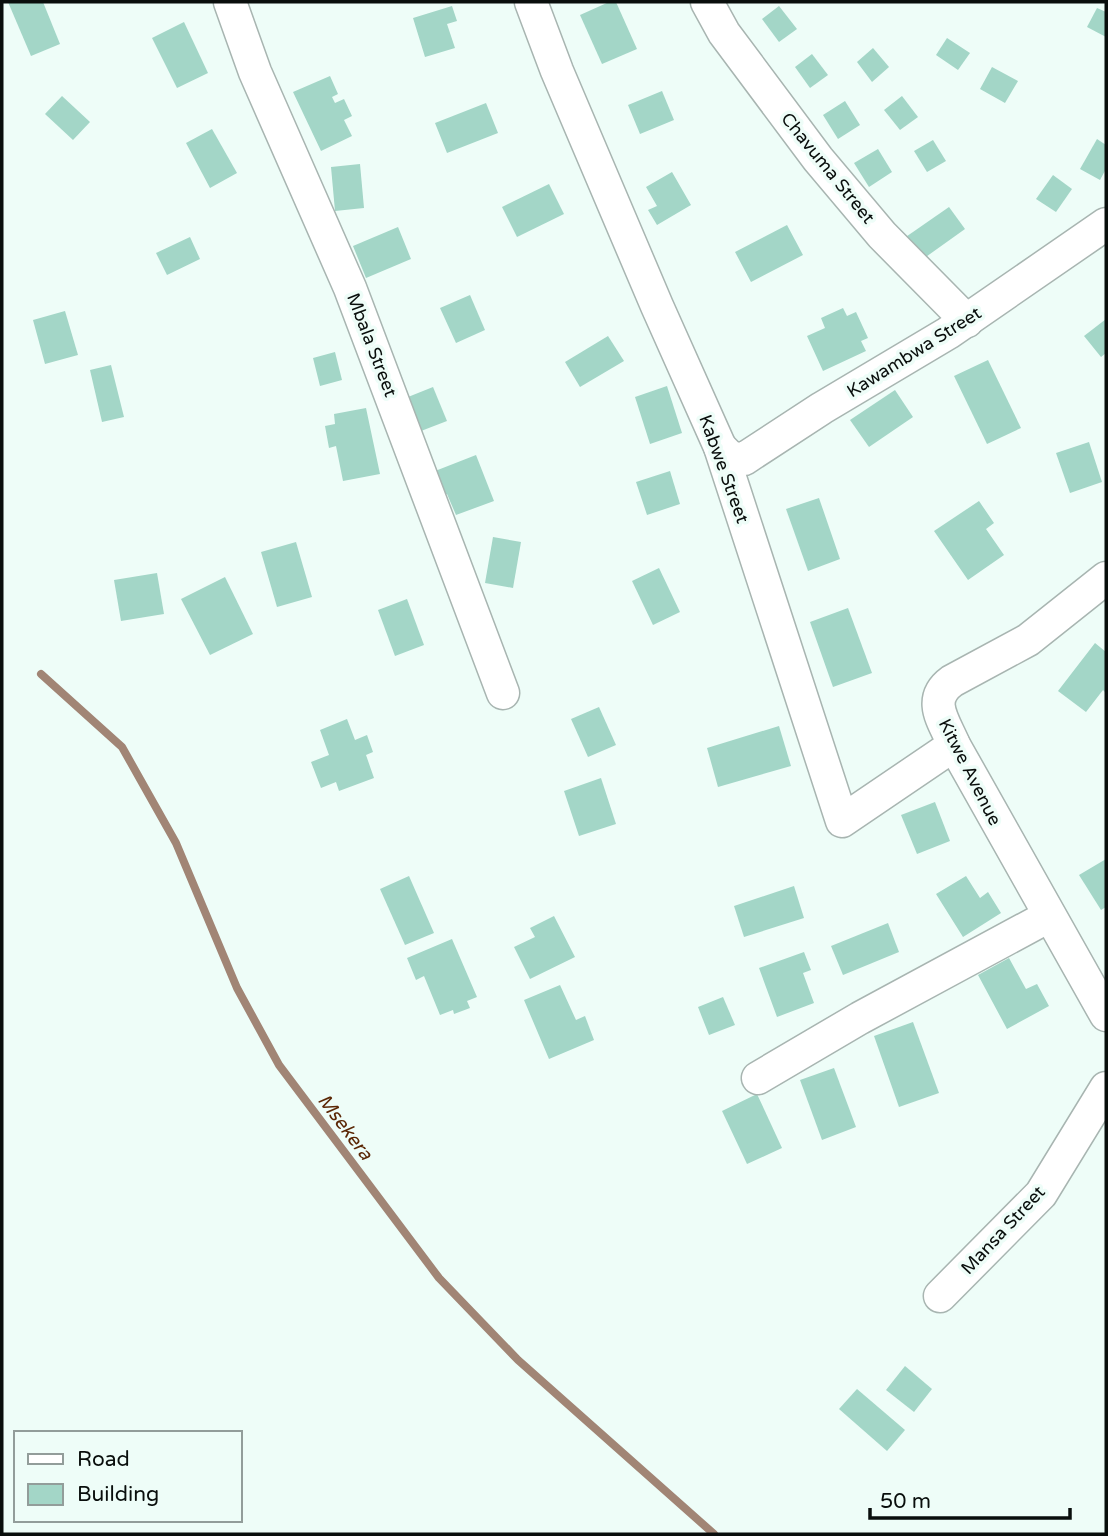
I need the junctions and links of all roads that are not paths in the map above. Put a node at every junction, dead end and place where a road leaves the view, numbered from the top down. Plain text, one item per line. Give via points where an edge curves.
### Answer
1 (230, 2) edge
2 (531, 2) edge
3 (707, 2) edge
4 (1106, 225) edge
5 (967, 321) junction
6 (720, 447) junction
7 (1106, 578) edge
8 (503, 693) dead end
9 (954, 745) junction
10 (1049, 916) junction
11 (1106, 1015) edge
12 (758, 1078) dead end
13 (1106, 1088) edge
14 (940, 1296) dead end

1 - 8 street, Mbala Street via 255,72 350,288
2 - 6 street, Kabwe Street via 572,108
3 - 5 street, Chavuma Street via 724,33 818,159 882,235
4 - 5 street, Kawambwa Street
5 - 6 street, Kawambwa Street via 744,459 731,458
6 - 9 street, Kabwe Street via 842,821
7 - 9 street, Kitwe Avenue via 1028,640 942,689 937,697 939,709
9 - 10 street, Kitwe Avenue
10 - 11 street, Kitwe Avenue
10 - 12 street
13 - 14 street, Mansa Street via 1041,1194

